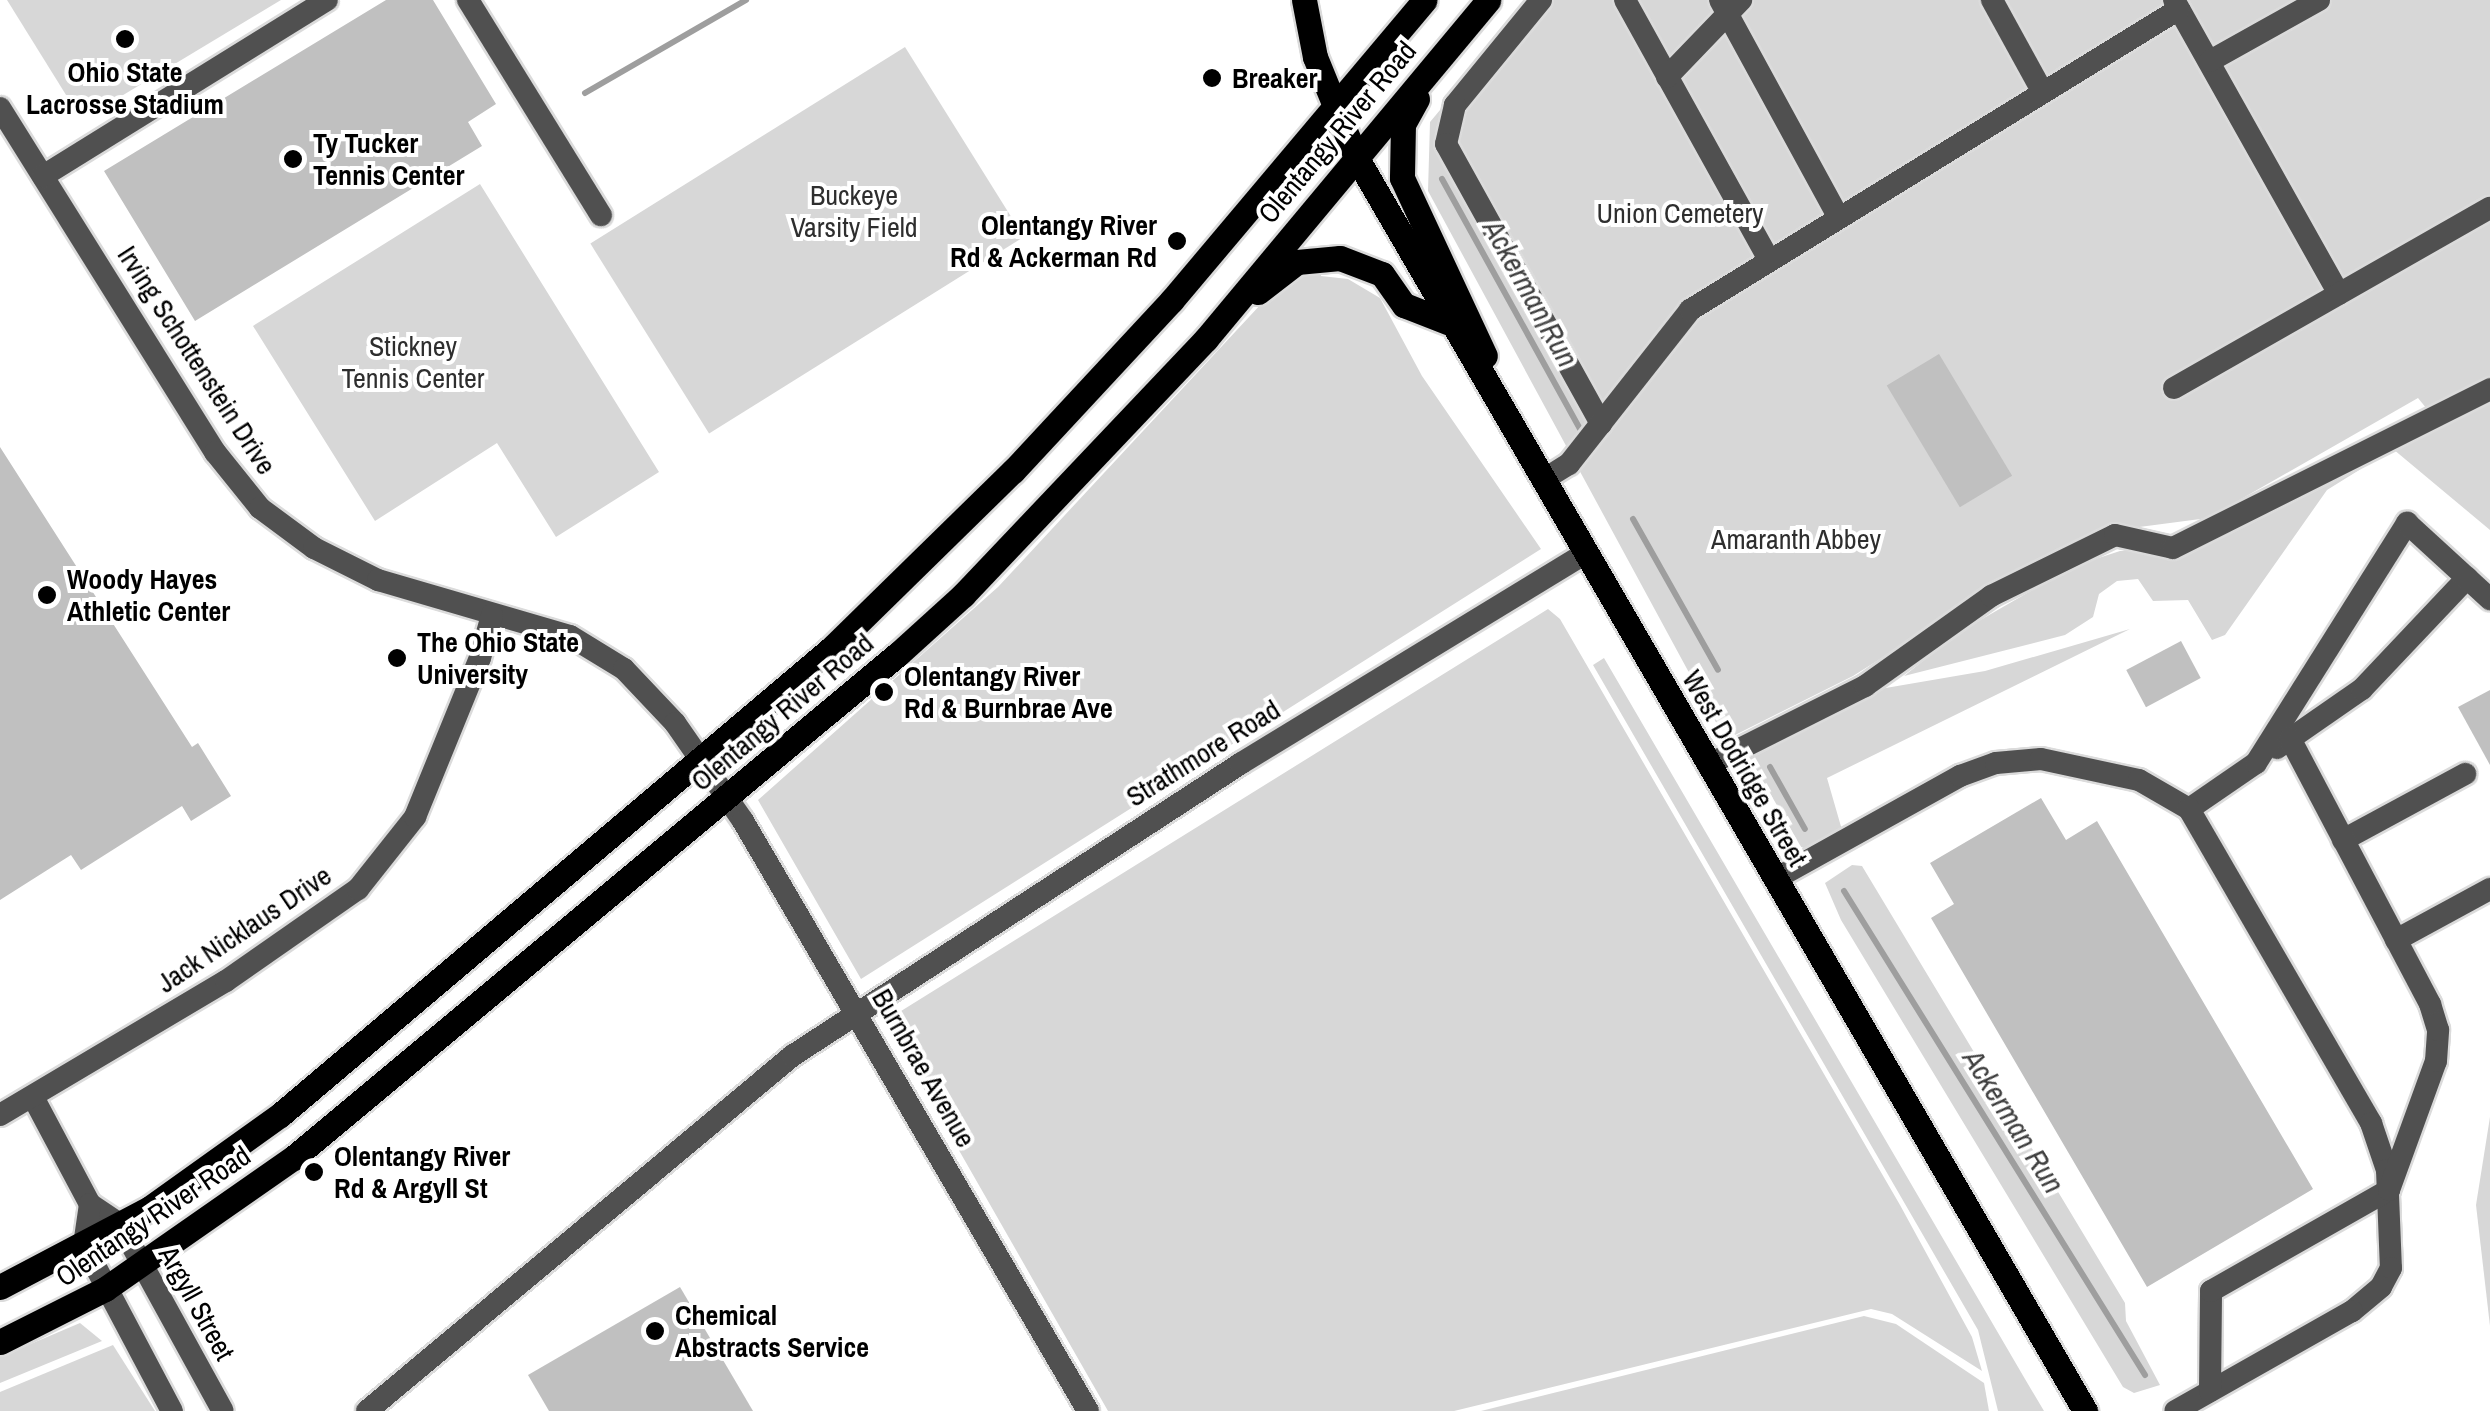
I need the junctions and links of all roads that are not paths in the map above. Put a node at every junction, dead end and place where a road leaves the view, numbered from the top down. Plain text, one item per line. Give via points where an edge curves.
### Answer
1 (327, 0) edge
2 (468, 0) edge
3 (1304, 0) edge
4 (1425, 0) edge
5 (1488, 0) edge
6 (1540, 0) edge
7 (1625, 0) edge
8 (1992, 0) edge
9 (2319, 0) edge
10 (1729, 4) edge
11 (2177, 4) edge
12 (2210, 61) junction
13 (1436, 62) junction
14 (1667, 77) junction
15 (2041, 89) junction
16 (1332, 106) junction
17 (0, 108) edge
18 (1355, 155) junction
19 (43, 176) junction
20 (2490, 208) edge
21 (601, 215) dead end
22 (1837, 215) junction
23 (1768, 258) junction
24 (2339, 294) junction
25 (1455, 325) junction
26 (1206, 339) junction
27 (2174, 388) dead end
28 (2490, 389) edge
29 (1496, 399) junction
30 (1601, 424) junction
31 (1543, 480) junction
32 (1585, 552) junction
33 (2467, 578) junction
34 (2490, 599) edge
35 (492, 615) junction
36 (2290, 740) junction
37 (702, 758) junction
38 (2256, 763) junction
39 (1708, 765) junction
40 (2465, 774) dead end
41 (727, 796) junction
42 (2189, 809) junction
43 (2343, 840) junction
44 (1775, 880) junction
45 (2490, 889) edge
46 (2396, 940) junction
47 (856, 1012) junction
48 (32, 1098) junction
49 (0, 1114) edge
50 (2389, 1190) junction
51 (90, 1204) junction
52 (120, 1224) junction
53 (84, 1245) junction
54 (142, 1266) junction
55 (0, 1287) edge
56 (105, 1289) junction
57 (0, 1342) edge
58 (2210, 1392) junction
59 (172, 1411) edge
60 (224, 1411) edge
61 (367, 1411) edge
62 (1088, 1411) edge
63 (2086, 1411) edge
64 (2176, 1411) edge

1 - 19 street
2 - 21 street
3 - 16 main road, West Dodridge Street
4 - 16 main road, Olentangy River Road
5 - 13 main road, Olentangy River Road
6 - 30 street via 1455,105 1446,144
7 - 14 street
8 - 15 street
9 - 12 street
10 - 14 street
10 - 22 street
11 - 12 street
11 - 15 street
12 - 24 street
13 - 18 main road, Olentangy River Road
13 - 29 main road via 1403,124 1402,178 1480,336
14 - 23 street
15 - 22 street
16 - 18 main road, West Dodridge Street
16 - 37 main road, Olentangy River Road via 1172,300 1013,472 909,577
17 - 19 street, Irving Schottenstein Drive
18 - 25 main road, West Dodridge Street
18 - 26 main road, Olentangy River Road
19 - 35 street, Irving Schottenstein Drive via 214,452 260,508 345,566
20 - 24 street
22 - 23 street
23 - 30 street via 1690,310
24 - 27 street
25 - 26 main road via 1404,305 1382,274 1322,256 1282,271
25 - 29 main road, West Dodridge Street
26 - 41 main road, Olentangy River Road via 963,595
28 - 39 street via 2173,548 2115,535 1991,596 1866,686
29 - 31 main road, West Dodridge Street
30 - 31 street via 1569,464
31 - 32 main road, West Dodridge Street
32 - 39 main road, West Dodridge Street
32 - 47 street, Strathmore Road
33 - 34 street
33 - 36 street via 2362,688
33 - 38 street via 2408,524
35 - 37 street, Irving Schottenstein Drive via 598,651 624,670
35 - 48 street, Jack Nicklaus Drive via 415,816 358,889 293,939
36 - 38 street
36 - 43 street
37 - 41 street, Burnbrae Avenue
37 - 52 main road, Olentangy River Road via 280,1114
38 - 42 street
39 - 44 main road, West Dodridge Street
40 - 43 street
41 - 47 street, Burnbrae Avenue
41 - 54 main road, Olentangy River Road via 374,1094
42 - 44 street via 2140,780 2041,758 1996,763 1960,776
42 - 50 street via 2372,1123
43 - 46 street
44 - 63 main road, West Dodridge Street
45 - 46 street
46 - 50 street via 2438,1030 2423,1109
47 - 61 street, Strathmore Road via 792,1056
47 - 62 street, Burnbrae Avenue
48 - 49 street, Jack Nicklaus Drive
48 - 51 street
50 - 58 street via 2391,1268 2381,1287
50 - 58 street via 2212,1291
51 - 52 street
51 - 53 street
52 - 53 main road, Olentangy River Road
52 - 54 street, Argyll Street
53 - 55 main road, Olentangy River Road
53 - 56 street
54 - 56 main road, Olentangy River Road
54 - 60 street, Argyll Street
56 - 57 main road, Olentangy River Road
56 - 59 street
58 - 64 street

